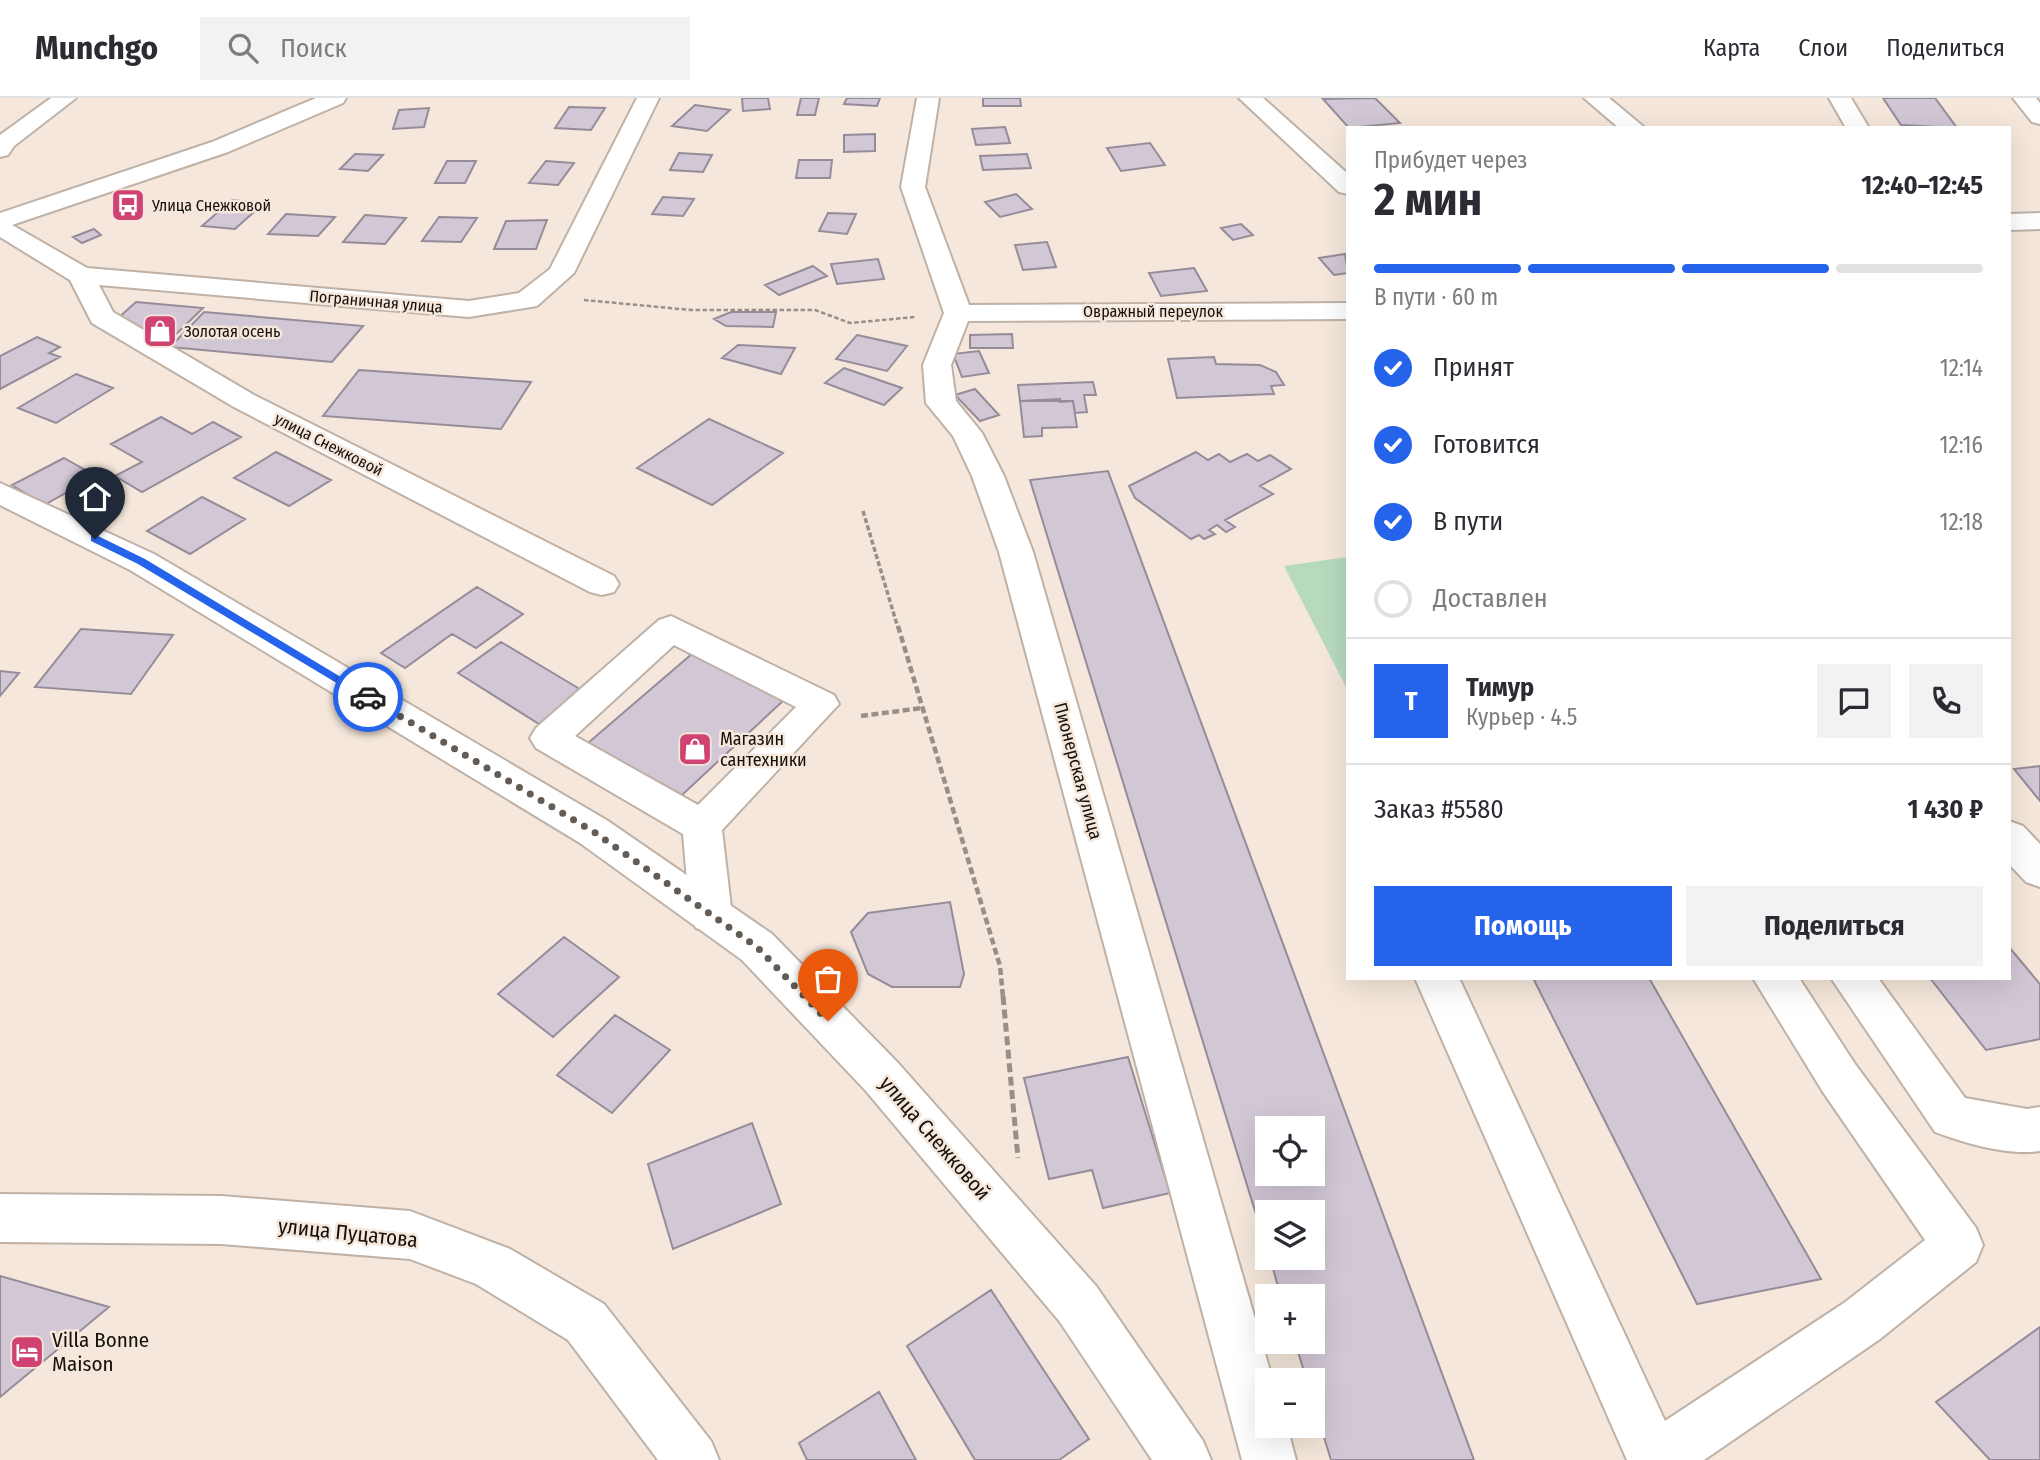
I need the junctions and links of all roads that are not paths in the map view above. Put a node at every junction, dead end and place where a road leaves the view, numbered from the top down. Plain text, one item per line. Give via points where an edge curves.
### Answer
1 (65, 98) edge
2 (320, 98) edge
3 (335, 98) edge
4 (649, 98) edge
5 (928, 98) edge
6 (1250, 98) edge
7 (1595, 98) edge
8 (1840, 98) edge
9 (1631, 126) edge
10 (1857, 126) edge
11 (0, 150) edge
12 (1346, 185) edge
13 (0, 212) edge
14 (0, 221) edge
15 (2040, 221) edge
16 (2011, 222) edge
17 (0, 226) edge
18 (81, 275) junction
19 (1346, 311) edge
20 (958, 313) junction
21 (0, 493) edge
22 (602, 584) dead end
23 (702, 826) junction
24 (2011, 839) edge
25 (2040, 871) edge
26 (711, 916) junction
27 (1438, 980) edge
28 (1775, 980) edge
29 (1854, 980) edge
30 (2040, 1129) edge
31 (0, 1218) edge
32 (692, 1460) edge
33 (1184, 1460) edge
34 (1269, 1460) edge
35 (1656, 1460) edge

1 - 11 main road
2 - 13 main road via 205,147
3 - 14 main road via 220,147
4 - 18 main road, Пограничная улица via 561,274 527,300 469,309
5 - 20 main road via 913,187
6 - 12 main road
7 - 9 main road
8 - 10 main road
15 - 16 main road
17 - 18 main road, Пограничная улица
18 - 22 main road, улица Снежковой via 103,317 244,401
19 - 20 main road, Овражный переулок
20 - 34 main road, Пионерская улица via 937,365 941,403 967,433 1016,552
21 - 26 main road, улица Снежковой via 142,562 594,832
23 - 23 main road via 549,738 671,628 821,704
23 - 26 main road
24 - 25 main road
26 - 33 main road, улица Снежковой via 757,947 882,1077 990,1201 1078,1304
27 - 35 main road
28 - 35 main road via 1958,1245 1863,1321
29 - 30 main road via 1951,1116 2027,1131
31 - 32 main road, улица Пуцатова via 221,1220 410,1235 492,1266 586,1322

